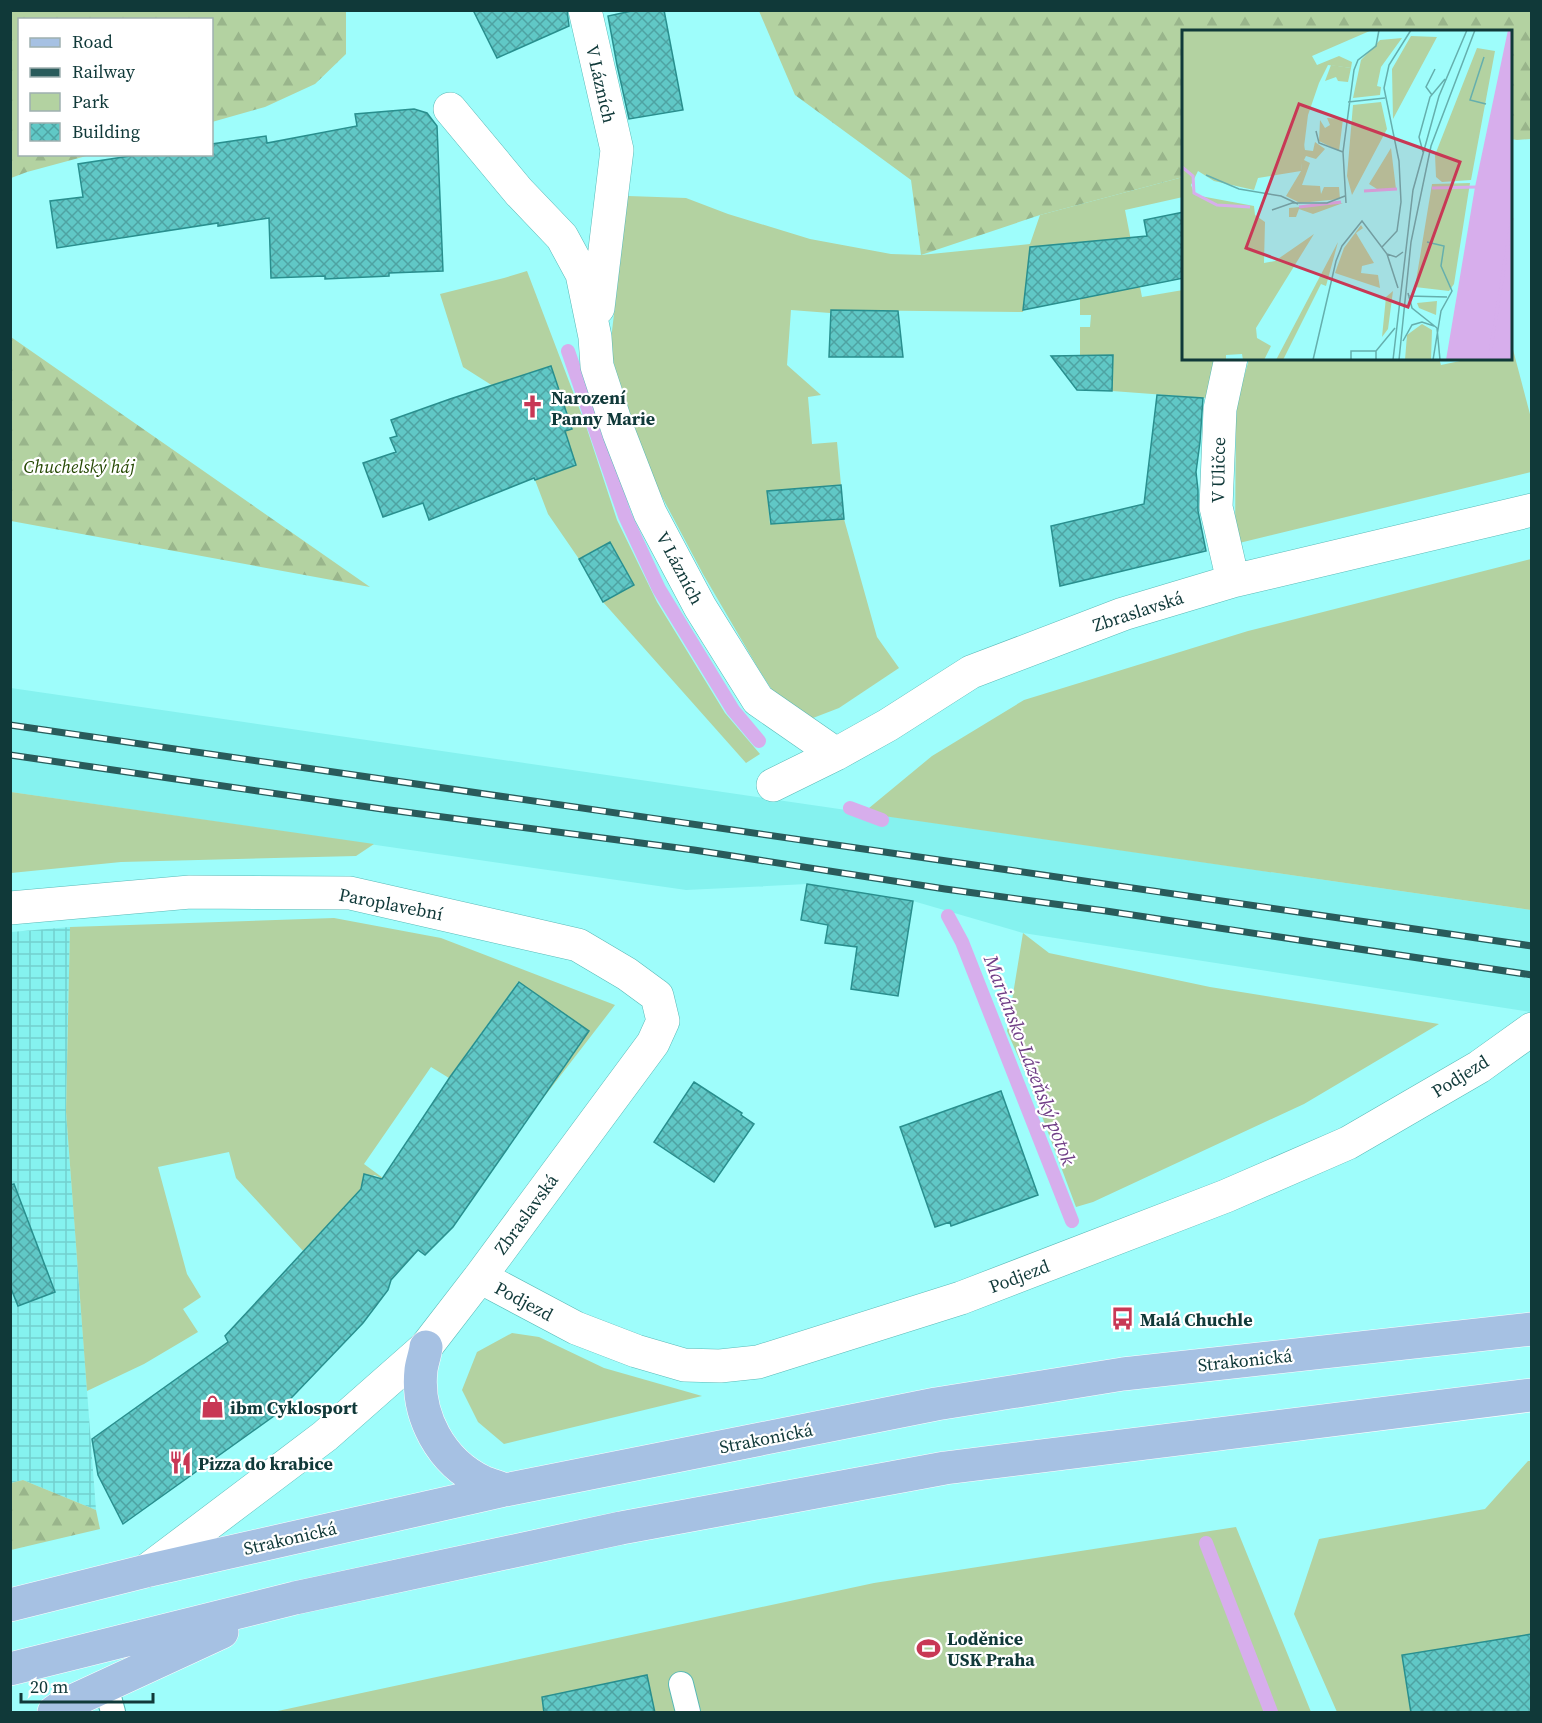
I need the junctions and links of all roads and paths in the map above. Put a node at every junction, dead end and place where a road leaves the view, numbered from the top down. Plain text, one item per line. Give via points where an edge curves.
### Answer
1 (585, 10) edge
2 (450, 108) dead end
3 (595, 337) junction
4 (1231, 360) edge
5 (1532, 510) edge
6 (1233, 581) junction
7 (836, 754) junction
8 (773, 785) dead end
9 (10, 908) edge
10 (663, 1021) joint
11 (1532, 1029) edge
12 (480, 1277) junction
13 (1526, 1326) edge
14 (426, 1347) junction
15 (1532, 1395) edge
16 (505, 1490) junction
17 (146, 1571) junction
18 (295, 1598) junction
19 (10, 1605) edge
20 (10, 1669) edge
21 (681, 1684) dead end
22 (110, 1699) edge
23 (54, 1713) edge
24 (688, 1713) edge

1 - 3 street, V Lázních via 616,150
2 - 3 street, V Lázních via 562,237 582,274
3 - 7 street, V Lázních via 597,366 650,513 700,607 758,700
4 - 6 street, V Uličce via 1220,409 1216,507
5 - 6 street, Zbraslavská
6 - 7 street, Zbraslavská via 1123,614 970,672
7 - 8 street, Zbraslavská
9 - 10 street, Paroplavební via 190,892 350,893 578,945 657,996
10 - 12 street, Zbraslavská via 653,1043
11 - 12 street, Podjezd via 1479,1067 1348,1143 1226,1196 961,1298 758,1362 684,1365 636,1351 576,1328
12 - 14 street, Zbraslavská
13 - 16 main road, Strakonická via 1123,1374 936,1404
14 - 16 main road via 420,1393 434,1436 464,1471
14 - 17 street, Zbraslavská via 325,1436
15 - 18 main road via 945,1468 621,1528
16 - 17 main road, Strakonická
17 - 19 main road, Strakonická
18 - 20 main road
18 - 22 main road
21 - 24 lane
22 - 23 main road via 64,1705

